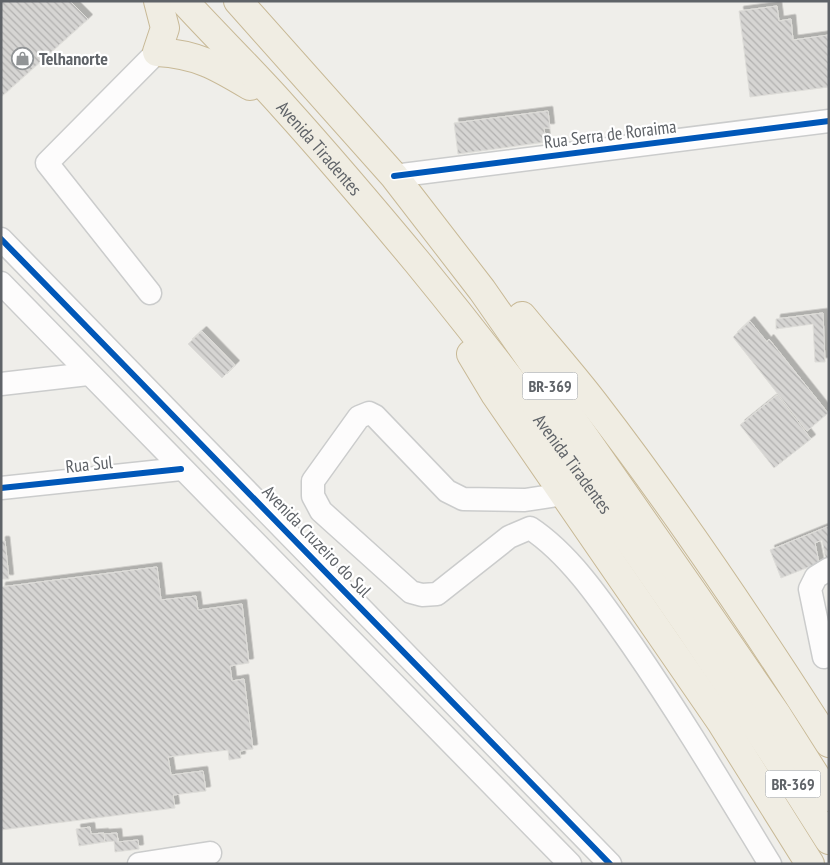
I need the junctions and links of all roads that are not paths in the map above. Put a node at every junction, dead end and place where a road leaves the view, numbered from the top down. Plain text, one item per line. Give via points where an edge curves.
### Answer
1 (158, 1) edge
2 (184, 1) edge
3 (238, 1) edge
4 (157, 52) junction
5 (283, 106) junction
6 (829, 121) edge
7 (394, 176) junction
8 (439, 232) junction
9 (1, 239) edge
10 (417, 262) junction
11 (1, 284) edge
12 (150, 293) dead end
13 (88, 374) junction
14 (1, 384) edge
15 (181, 469) junction
16 (1, 488) edge
17 (564, 494) junction
18 (525, 500) junction
19 (530, 528) junction
20 (829, 569) edge
21 (824, 657) dead end
22 (829, 743) edge
23 (829, 797) edge
24 (829, 840) edge
25 (210, 854) dead end
26 (139, 864) edge
27 (570, 864) edge
28 (610, 864) edge
29 (770, 864) edge
30 (810, 864) edge

1 - 4 highway via 165,28
2 - 5 highway, Avenida Tiradentes / BR-369
3 - 7 highway, Avenida Tiradentes / BR-369
4 - 5 highway via 188,56 218,66
4 - 12 street via 47,163
5 - 10 highway, Avenida Tiradentes / BR-369
6 - 7 street, Rua Serra de Roraima
7 - 8 highway, Avenida Tiradentes / BR-369
8 - 22 highway via 499,289 594,403 768,649
8 - 23 highway, Avenida Tiradentes / BR-369 via 526,351 694,594
9 - 28 street, Avenida Cruzeiro do Sul
10 - 17 highway via 495,394
10 - 24 highway, Avenida Tiradentes / BR-369 via 540,420 682,616 758,727
11 - 13 street
13 - 14 street
13 - 15 street
15 - 16 street, Rua Sul
15 - 27 street
17 - 18 street
17 - 30 highway via 721,722
18 - 19 street
18 - 19 street via 463,499 446,491 369,413 359,417 313,481 313,496 321,511 411,592 422,595 436,594 509,537
19 - 29 street via 548,540 605,606 677,711
20 - 21 street via 816,577 810,589
25 - 26 street

